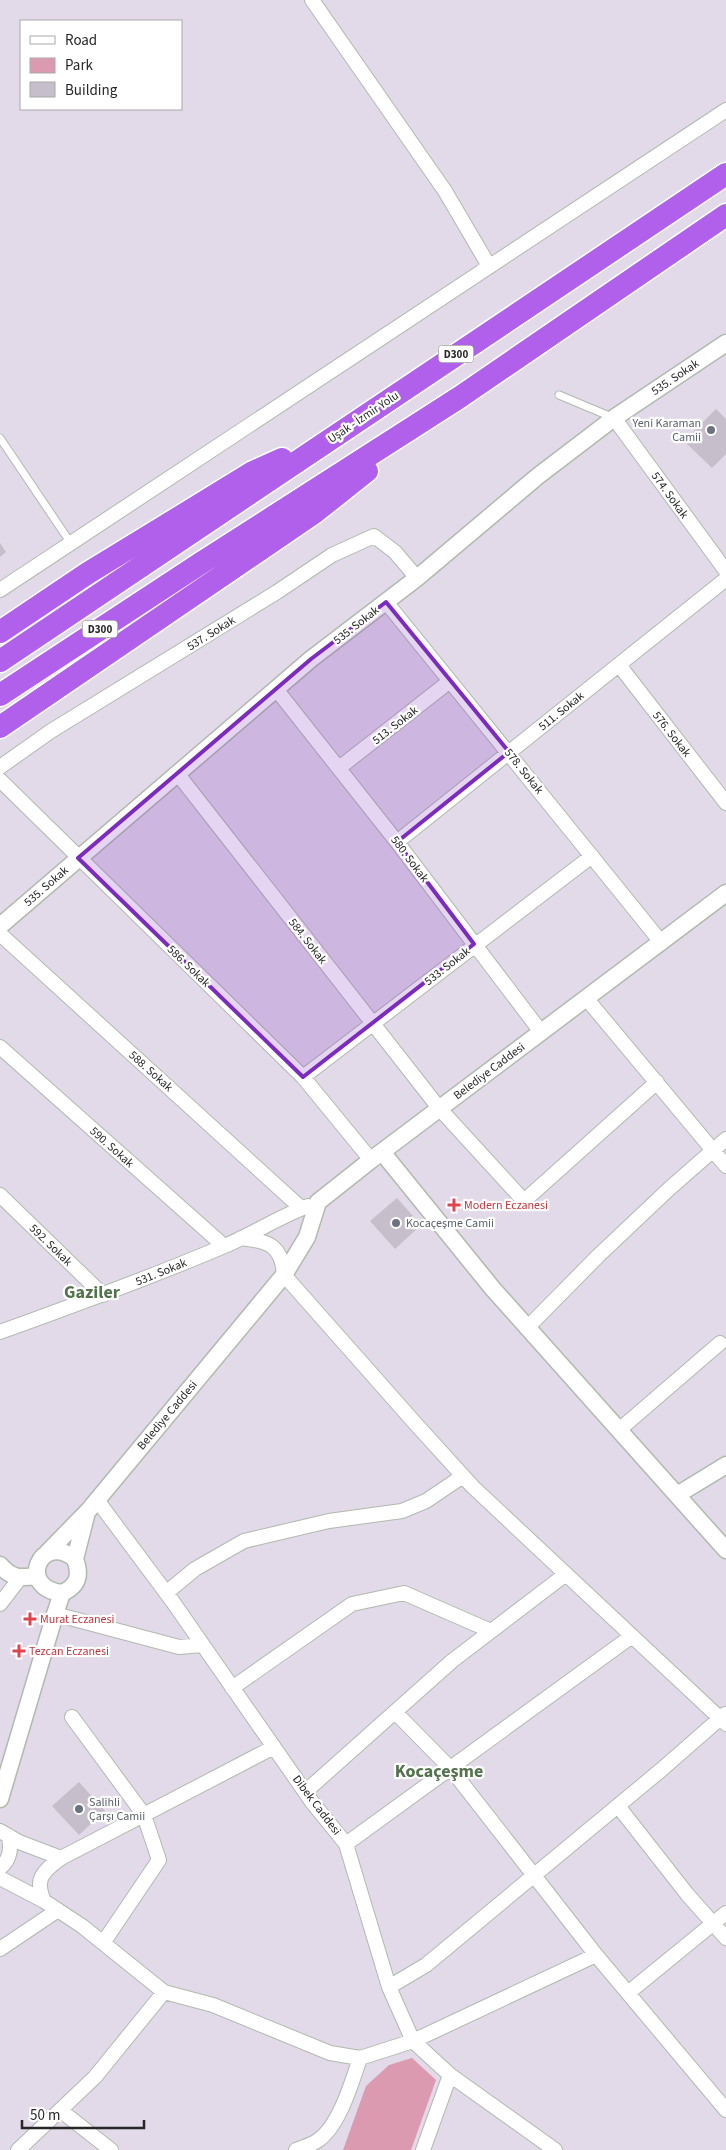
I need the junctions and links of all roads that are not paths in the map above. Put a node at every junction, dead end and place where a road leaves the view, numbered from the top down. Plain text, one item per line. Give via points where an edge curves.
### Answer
1 (312, 0) edge
2 (726, 110) edge
3 (726, 174) edge
4 (726, 215) edge
5 (489, 266) junction
6 (724, 348) edge
7 (558, 395) dead end
8 (460, 396) junction
9 (614, 418) junction
10 (344, 430) junction
11 (0, 438) edge
12 (70, 542) junction
13 (726, 571) edge
14 (417, 578) junction
15 (723, 588) edge
16 (0, 590) edge
17 (386, 602) junction
18 (0, 632) edge
19 (0, 661) edge
20 (619, 665) junction
21 (450, 681) junction
22 (276, 689) junction
23 (0, 695) edge
24 (0, 728) edge
25 (509, 752) junction
26 (0, 767) edge
27 (339, 768) junction
28 (177, 773) junction
29 (0, 780) edge
30 (726, 803) edge
31 (397, 842) junction
32 (592, 856) junction
33 (78, 858) junction
34 (726, 893) edge
35 (0, 926) edge
36 (0, 934) edge
37 (661, 942) junction
38 (474, 944) junction
39 (586, 998) junction
40 (372, 1023) junction
41 (541, 1032) junction
42 (0, 1047) edge
43 (302, 1077) junction
44 (657, 1082) junction
45 (439, 1108) junction
46 (726, 1138) edge
47 (713, 1150) junction
48 (376, 1156) junction
49 (726, 1166) edge
50 (0, 1195) edge
51 (318, 1202) junction
52 (301, 1208) junction
53 (241, 1238) junction
54 (224, 1246) junction
55 (284, 1275) junction
56 (103, 1295) junction
57 (527, 1328) junction
58 (0, 1332) edge
59 (720, 1343) dead end
60 (619, 1430) junction
61 (726, 1464) edge
62 (463, 1476) junction
63 (677, 1495) junction
64 (92, 1505) junction
65 (726, 1550) edge
66 (48, 1553) junction
67 (75, 1559) junction
68 (0, 1565) edge
69 (566, 1574) junction
70 (37, 1576) junction
71 (20, 1578) junction
72 (62, 1593) junction
73 (166, 1593) junction
74 (0, 1604) edge
75 (55, 1614) junction
76 (491, 1631) junction
77 (632, 1636) junction
78 (203, 1645) junction
79 (232, 1688) junction
80 (395, 1712) junction
81 (72, 1717) dead end
82 (724, 1719) edge
83 (274, 1747) junction
84 (451, 1769) junction
85 (305, 1792) junction
86 (0, 1799) edge
87 (618, 1806) junction
88 (144, 1815) junction
89 (5, 1833) edge
90 (346, 1844) junction
91 (61, 1858) junction
92 (0, 1868) edge
93 (533, 1876) junction
94 (0, 1878) edge
95 (44, 1901) junction
96 (58, 1910) junction
97 (726, 1913) edge
98 (714, 1924) junction
99 (726, 1938) edge
100 (103, 1943) junction
101 (0, 1949) edge
102 (596, 1955) junction
103 (389, 1987) junction
104 (164, 1992) junction
105 (628, 1993) junction
106 (413, 2041) junction
107 (360, 2058) junction
108 (450, 2076) junction
109 (60, 2110) junction
110 (726, 2110) edge
111 (320, 2145) edge
112 (18, 2150) edge
113 (111, 2150) edge
114 (296, 2150) edge
115 (423, 2150) edge
116 (555, 2150) edge

1 - 5 street via 445,191
2 - 5 street
3 - 10 highway, Uşak - İzmir Yolu / D300
4 - 8 highway, D300
5 - 12 street
6 - 9 street, 535. Sokak
7 - 9 lane
8 - 23 highway, D300
8 - 24 highway via 314,513
9 - 13 street, 574. Sokak
9 - 14 street, 535. Sokak via 538,476
10 - 18 highway via 253,472 88,573
10 - 19 highway, Uşak - İzmir Yolu / D300
11 - 12 lane
12 - 16 street
14 - 17 street, 535. Sokak
14 - 26 street, 537. Sokak via 395,552 374,536 340,551 51,731
15 - 20 street, 511. Sokak
17 - 21 street, 578. Sokak
17 - 22 street, 535. Sokak
20 - 25 street, 511. Sokak
20 - 30 street, 576. Sokak
21 - 25 street, 578. Sokak
21 - 27 street, 513. Sokak
22 - 27 street, 580. Sokak
22 - 28 street, 535. Sokak
25 - 31 street, 511. Sokak
25 - 32 street, 578. Sokak
27 - 31 street, 580. Sokak
28 - 33 street, 535. Sokak
28 - 40 street, 584. Sokak
29 - 33 street, 586. Sokak
31 - 38 street, 580. Sokak
32 - 37 street, 578. Sokak
32 - 38 street, 533. Sokak
33 - 35 street, 535. Sokak
33 - 43 street, 586. Sokak
34 - 37 street, Belediye Caddesi
36 - 52 street, 588. Sokak
37 - 39 street, Belediye Caddesi
38 - 40 street, 533. Sokak
38 - 41 street, 580. Sokak
39 - 41 street, Belediye Caddesi
39 - 44 street
40 - 43 street, 533. Sokak
40 - 45 street, 584. Sokak
41 - 45 street, Belediye Caddesi
42 - 54 street, 590. Sokak
43 - 48 street, 586. Sokak
44 - 45 street, 584. Sokak via 524,1201
44 - 47 street
45 - 48 street, Belediye Caddesi
46 - 47 street
47 - 49 street
47 - 57 street via 605,1249
48 - 51 street, Belediye Caddesi
48 - 57 street
50 - 56 street, 592. Sokak
51 - 52 street, 531. Sokak
51 - 55 street, Belediye Caddesi via 307,1237
52 - 53 street, 531. Sokak
53 - 54 street, 531. Sokak
53 - 55 street via 263,1241 273,1248 283,1260
54 - 56 street, 531. Sokak
55 - 62 street
55 - 64 street, Belediye Caddesi
56 - 58 street, 531. Sokak
57 - 60 street
59 - 60 street
60 - 63 street
61 - 63 street
62 - 69 street
62 - 73 street via 426,1501 402,1511 329,1521 244,1541 195,1569
63 - 65 street
64 - 66 street, Belediye Caddesi
64 - 67 street
64 - 73 street, Dibek Caddesi
66 - 67 street via 60,1551
66 - 70 street via 38,1563
67 - 72 street via 79,1571 77,1582
68 - 71 street via 9,1574
69 - 76 street
69 - 77 street
70 - 71 street
70 - 72 street via 44,1588
71 - 74 street
72 - 75 street
73 - 78 street, Dibek Caddesi
75 - 78 street via 179,1647
75 - 86 street
76 - 79 street via 404,1593 352,1604
76 - 80 street
77 - 82 street
77 - 84 street
78 - 79 street, Dibek Caddesi
79 - 83 street, Dibek Caddesi
80 - 84 street
80 - 85 street
81 - 88 street
82 - 87 street
83 - 85 street, Dibek Caddesi
83 - 88 street
84 - 90 street
84 - 93 street
85 - 90 street, Dibek Caddesi
87 - 93 street
87 - 98 street
88 - 91 street
88 - 100 street via 159,1860
89 - 91 street
89 - 92 street via 11,1849
90 - 103 street, Dibek Caddesi
91 - 95 street via 40,1879 39,1890
93 - 102 street
93 - 103 street via 426,1965
94 - 95 street
95 - 96 street
96 - 100 street
96 - 101 street
97 - 98 street
98 - 99 street
98 - 105 street
100 - 104 street
102 - 105 street
102 - 106 street
103 - 106 street, Dibek Caddesi
104 - 107 street via 214,2004 330,2053
104 - 109 street via 95,2076
105 - 110 street
106 - 107 street
106 - 108 street, Dibek Caddesi
107 - 111 street via 334,2122
108 - 115 street
108 - 116 street, Dibek Caddesi
109 - 112 street
109 - 113 street
111 - 114 street

